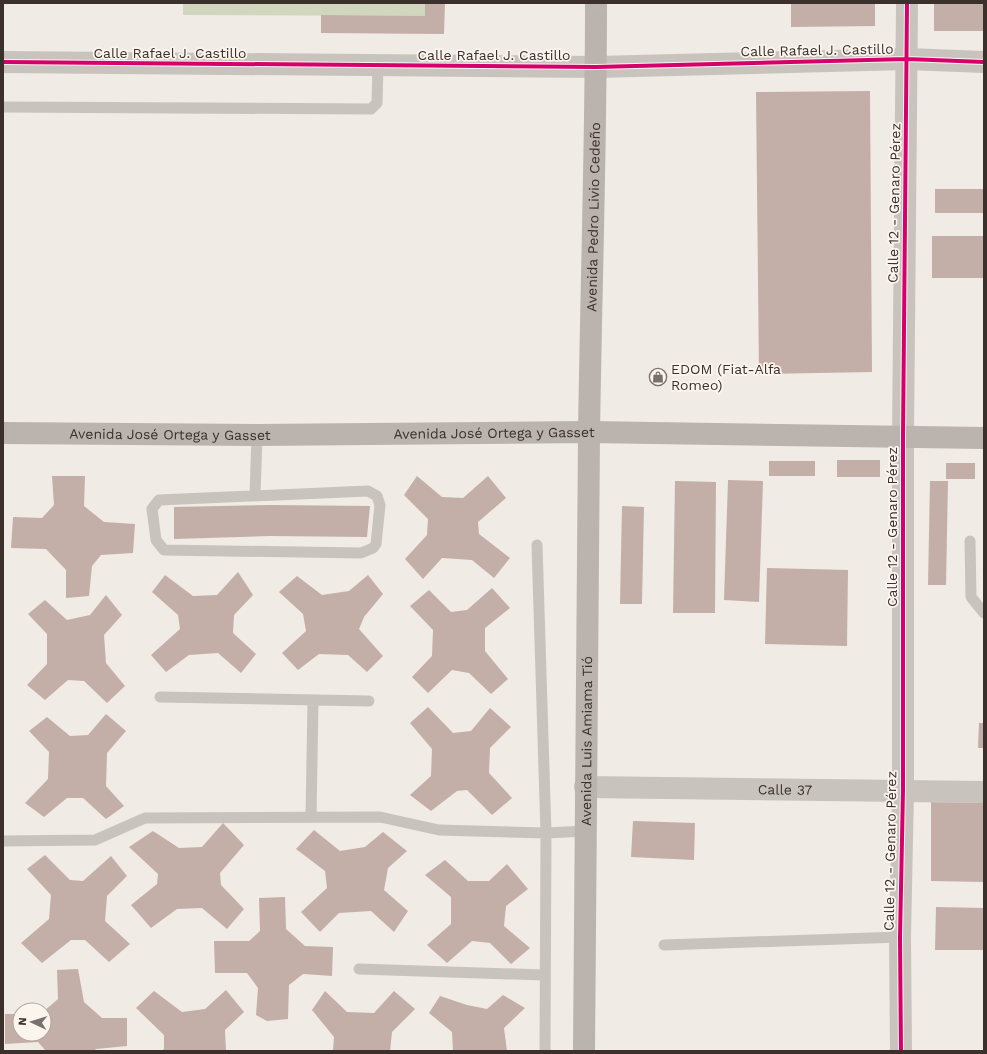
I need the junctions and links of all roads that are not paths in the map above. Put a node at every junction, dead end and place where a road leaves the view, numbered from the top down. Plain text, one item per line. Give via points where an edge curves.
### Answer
1 (596, 3) edge
2 (907, 3) edge
3 (906, 59) junction
4 (3, 62) edge
5 (984, 62) edge
6 (378, 65) junction
7 (596, 67) junction
8 (3, 107) edge
9 (589, 432) junction
10 (3, 433) edge
11 (257, 435) junction
12 (903, 437) junction
13 (984, 438) edge
14 (255, 496) junction
15 (970, 541) dead end
16 (537, 545) dead end
17 (984, 613) edge
18 (160, 697) dead end
19 (313, 701) junction
20 (369, 701) dead end
21 (585, 787) junction
22 (903, 791) junction
23 (984, 792) edge
24 (312, 817) junction
25 (586, 831) junction
26 (546, 834) junction
27 (3, 841) edge
28 (900, 937) junction
29 (664, 945) dead end
30 (358, 969) dead end
31 (544, 975) junction
32 (545, 1051) edge
33 (584, 1051) edge
34 (901, 1051) edge

1 - 7 main road, Avenida Pedro Livio Cedeño
2 - 3 street, Calle 12 - Genaro Pérez
3 - 5 street, Calle Rafael J. Castillo
3 - 7 street, Calle Rafael J. Castillo
3 - 12 street, Calle 12 - Genaro Pérez
4 - 6 street, Calle Rafael J. Castillo
6 - 7 street, Calle Rafael J. Castillo
6 - 8 lane via 377,103 371,109
7 - 9 main road, Avenida Pedro Livio Cedeño
9 - 11 main road, Avenida José Ortega y Gasset
9 - 12 main road, Avenida José Ortega y Gasset
9 - 21 main road, Avenida Luis Amiama Tió
10 - 11 main road, Avenida José Ortega y Gasset
11 - 14 lane
12 - 13 main road, Avenida José Ortega y Gasset
12 - 22 street, Calle 12 - Genaro Pérez
14 - 14 lane via 159,500 152,509 156,540 164,550 361,553 376,544 380,505 377,496 368,491
15 - 17 lane via 971,597
16 - 26 lane
18 - 19 lane
19 - 20 lane
19 - 24 lane
21 - 22 street, Calle 37
21 - 25 main road, Avenida Luis Amiama Tió
22 - 23 street, Calle 37
22 - 28 street, Calle 12 - Genaro Pérez
24 - 26 lane via 380,817 439,830
24 - 27 lane via 146,818 95,840
25 - 26 lane
25 - 33 main road, Avenida Luis Amiama Tió
26 - 31 lane
28 - 29 lane
28 - 34 street, Calle 12 - Genaro Pérez
30 - 31 lane
31 - 32 lane

